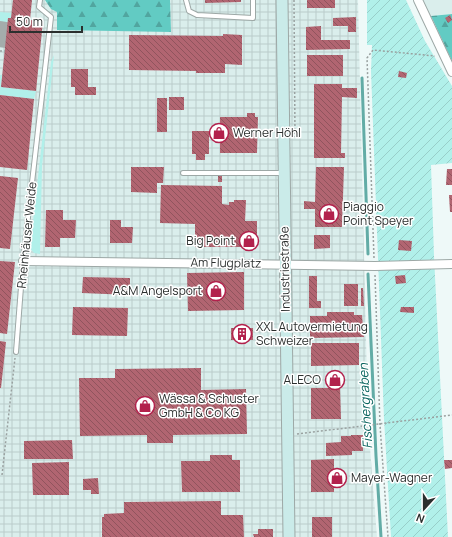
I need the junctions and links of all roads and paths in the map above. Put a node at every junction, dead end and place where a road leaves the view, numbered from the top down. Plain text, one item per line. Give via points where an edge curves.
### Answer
1 (40, 0) edge
2 (186, 0) edge
3 (253, 0) edge
4 (282, 0) edge
5 (418, 0) edge
6 (0, 51) edge
7 (5, 51) dead end
8 (444, 57) junction
9 (452, 72) edge
10 (183, 173) dead end
11 (284, 173) junction
12 (23, 261) junction
13 (285, 264) junction
14 (452, 264) edge
15 (375, 266) junction
16 (16, 352) joint
17 (452, 415) edge
18 (379, 425) junction
19 (288, 435) junction
20 (2, 475) dead end
21 (289, 537) edge
22 (388, 537) edge

1 - 12 lane, Rheinhäuser Weide via 39,7 51,17
2 - 3 lane via 189,11 197,15 253,18
4 - 11 street, Industriestraße
5 - 8 street
6 - 7 path
8 - 9 street
8 - 15 path via 373,50 367,58
10 - 11 lane
11 - 13 street, Industriestraße
12 - 13 street, Am Flugplatz
12 - 16 lane, Rheinhäuser Weide
13 - 15 street, Am Flugplatz
13 - 19 street, Industriestraße
14 - 15 street, Am Flugplatz
15 - 18 path
16 - 20 path
17 - 18 path
18 - 19 path
18 - 22 path
19 - 21 street, Industriestraße

